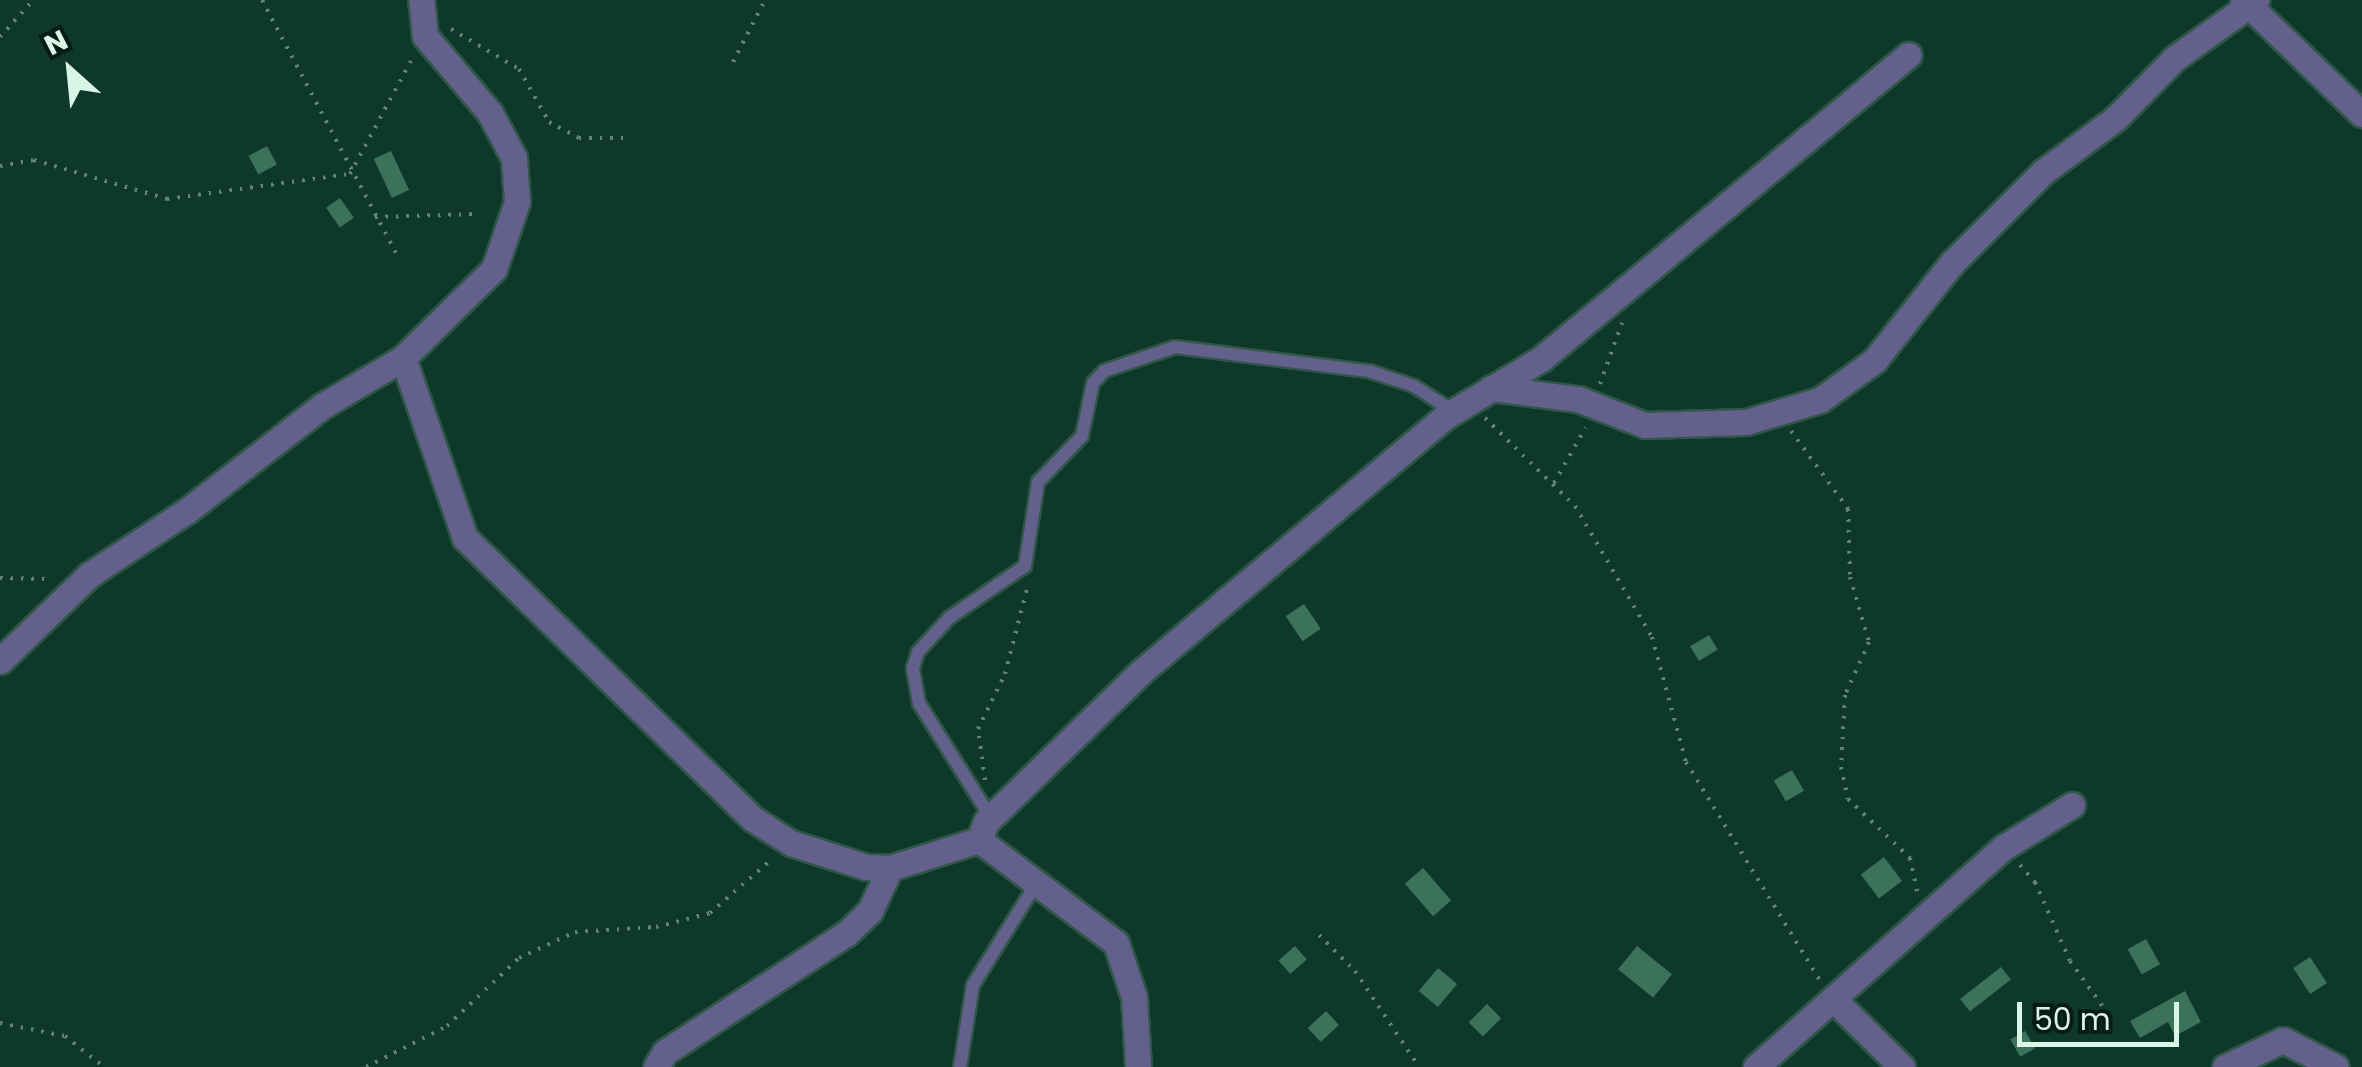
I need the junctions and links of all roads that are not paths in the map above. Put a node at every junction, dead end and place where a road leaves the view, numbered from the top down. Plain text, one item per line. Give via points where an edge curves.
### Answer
1 (421, 0) edge
2 (2249, 2) edge
3 (1908, 56) dead end
4 (2362, 114) edge
5 (403, 358) junction
6 (1491, 388) junction
7 (1459, 408) junction
8 (0, 661) edge
9 (2072, 806) dead end
10 (983, 819) junction
11 (890, 868) junction
12 (1034, 887) junction
13 (1833, 999) junction
14 (656, 1067) edge
15 (960, 1067) edge
16 (1138, 1067) edge
17 (1756, 1067) edge
18 (1902, 1067) edge
19 (2225, 1067) edge
20 (2336, 1067) edge

1 - 5 street via 425,36 490,114 514,158 517,202 494,269
2 - 4 street
2 - 6 street via 2043,172 1952,263 1875,360 1820,400 1746,422 1645,425 1578,399
3 - 6 street via 1540,360
5 - 8 street via 322,406 82,582
5 - 11 street via 464,538 754,819 791,843
6 - 7 street
7 - 10 street via 1142,671
7 - 10 lane via 1414,386 1346,367 1175,347 1135,357 1094,384 1082,436 1038,482 1025,566 949,618 912,668 919,702
9 - 13 street via 2004,847
10 - 11 street
10 - 12 street
11 - 14 street via 870,911 847,933 664,1052
12 - 15 lane via 973,985
12 - 16 street via 1116,942 1134,997
13 - 17 street
13 - 18 street
19 - 20 street via 2282,1040

